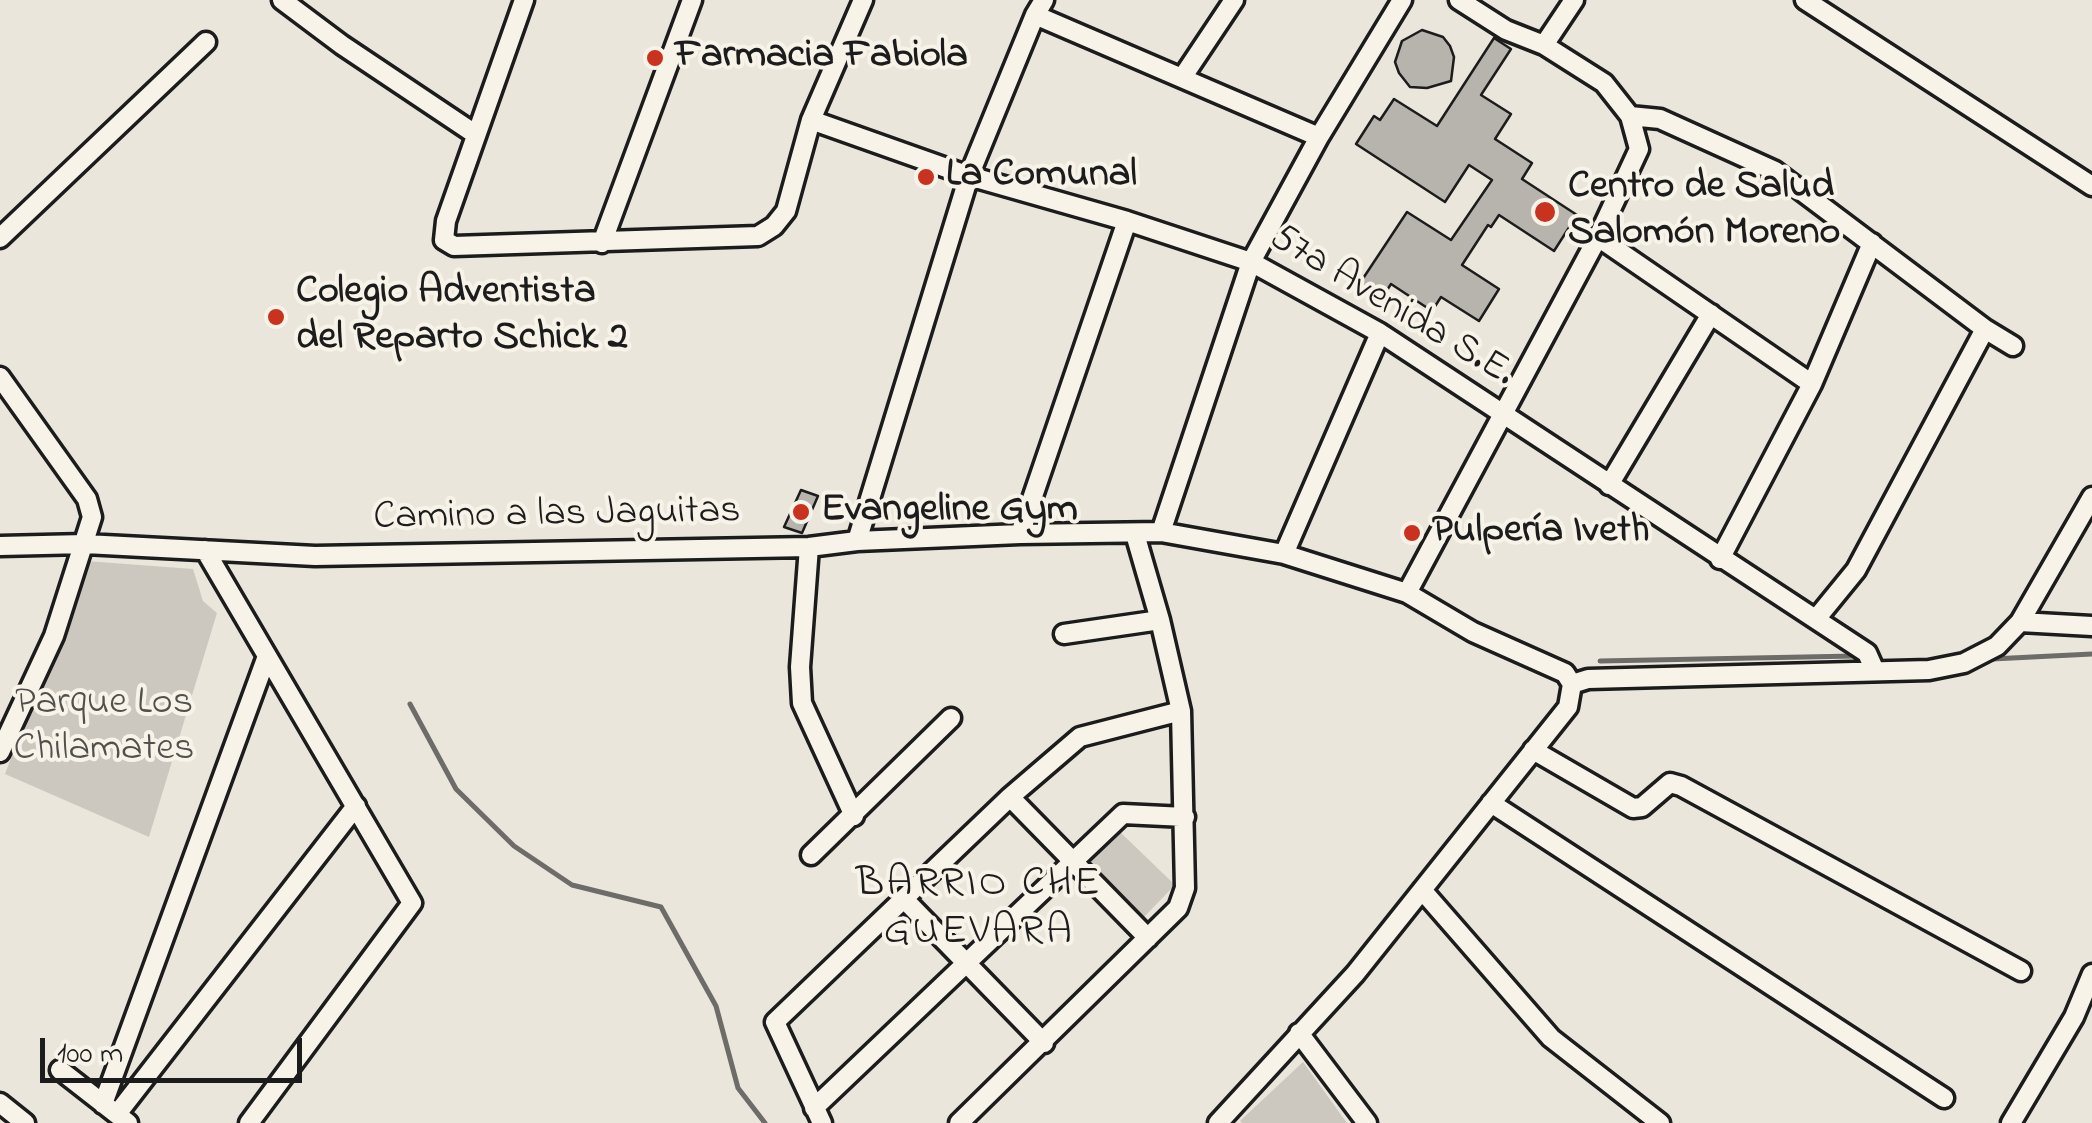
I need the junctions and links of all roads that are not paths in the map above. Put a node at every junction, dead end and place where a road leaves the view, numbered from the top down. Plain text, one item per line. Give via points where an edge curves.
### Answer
1 (282, 0) edge
2 (524, 0) edge
3 (692, 0) edge
4 (863, 0) edge
5 (1234, 0) edge
6 (1402, 0) edge
7 (1459, 0) edge
8 (1574, 0) edge
9 (1805, 0) edge
10 (1040, 7) edge
11 (206, 42) dead end
12 (1544, 45) junction
13 (1182, 78) junction
14 (1630, 116) junction
15 (812, 120) junction
16 (474, 134) junction
17 (1320, 138) junction
18 (969, 176) junction
19 (2092, 186) edge
20 (1126, 221) junction
21 (1598, 236) junction
22 (0, 238) edge
23 (602, 243) junction
24 (1872, 243) junction
25 (1251, 262) junction
26 (1711, 314) junction
27 (1986, 329) junction
28 (1380, 333) junction
29 (2013, 346) dead end
30 (0, 377) edge
31 (1812, 384) junction
32 (1501, 413) junction
33 (1608, 485) junction
34 (2092, 497) edge
35 (1161, 532) junction
36 (1020, 534) junction
37 (1135, 534) junction
38 (857, 541) junction
39 (84, 544) junction
40 (0, 546) edge
41 (808, 547) junction
42 (206, 550) junction
43 (1284, 554) junction
44 (1720, 559) junction
45 (1407, 593) junction
46 (1160, 620) junction
47 (1816, 620) junction
48 (2020, 622) junction
49 (2092, 626) edge
50 (1064, 634) dead end
51 (267, 656) junction
52 (1876, 670) junction
53 (1572, 684) junction
54 (1180, 710) junction
55 (951, 718) dead end
56 (1533, 750) junction
57 (0, 752) edge
58 (1010, 797) junction
59 (1491, 803) junction
60 (356, 806) junction
61 (854, 816) junction
62 (1185, 816) junction
63 (811, 856) dead end
64 (1073, 861) junction
65 (1422, 890) junction
66 (905, 900) junction
67 (1148, 938) junction
68 (966, 962) junction
69 (2021, 971) dead end
70 (2092, 974) edge
71 (1299, 1033) junction
72 (1044, 1042) junction
73 (60, 1070) dead end
74 (1944, 1098) dead end
75 (0, 1104) edge
76 (116, 1114) edge
77 (818, 1116) edge
78 (25, 1123) edge
79 (249, 1123) edge
80 (959, 1123) edge
81 (1218, 1123) edge
82 (1367, 1123) edge
83 (1660, 1123) edge
84 (2010, 1123) edge

1 - 16 street
2 - 16 street
3 - 23 street
4 - 15 street
5 - 13 street
6 - 17 street
7 - 12 street
8 - 12 street
9 - 19 street
10 - 13 street
10 - 18 street
11 - 22 street
12 - 14 street via 1604,84
13 - 17 street
14 - 21 street via 1639,149
14 - 24 street via 1660,120 1775,171
15 - 18 street, 57a Avenida S.E.
15 - 23 street via 786,211 758,236
16 - 23 street via 444,240 454,246
17 - 25 street
18 - 20 street, 57a Avenida S.E.
18 - 38 street
20 - 25 street, 57a Avenida S.E.
20 - 36 street
21 - 26 street
21 - 32 street
24 - 27 street
24 - 31 street
25 - 28 street, 57a Avenida S.E.
25 - 35 street
26 - 31 street
26 - 33 street
27 - 29 street
27 - 47 street via 1856,570
28 - 32 street, 57a Avenida S.E.
28 - 43 street
30 - 39 street via 87,499 92,517
31 - 44 street
32 - 33 street, 57a Avenida S.E.
32 - 45 street
33 - 44 street, 57a Avenida S.E.
34 - 48 street
35 - 37 street, Camino a las Jaguitas
35 - 43 street, Camino a las Jaguitas
36 - 37 street, Camino a las Jaguitas
36 - 38 street, Camino a las Jaguitas
37 - 46 street
38 - 41 street, Camino a las Jaguitas
39 - 40 street, Camino a las Jaguitas
39 - 42 street, Camino a las Jaguitas
39 - 57 street via 54,636
41 - 42 street, Camino a las Jaguitas via 315,556
41 - 61 street via 802,703
42 - 51 street
43 - 45 street, Camino a las Jaguitas
44 - 47 street, 57a Avenida S.E.
45 - 53 street, Camino a las Jaguitas via 1473,632 1552,665
46 - 50 street
46 - 54 street
47 - 52 street, 57a Avenida S.E. via 1867,653
48 - 49 street
48 - 52 street via 1997,646 1964,663
51 - 60 street
51 - 76 street
52 - 53 street
53 - 56 street via 1568,706
54 - 58 street via 1086,734
54 - 62 street
55 - 61 street
56 - 59 street
56 - 69 street via 1633,808 1670,783 1681,786
58 - 64 street
58 - 66 street
59 - 65 street
59 - 74 street
60 - 76 street
60 - 79 street via 412,903
61 - 63 street
62 - 64 street via 1123,814
62 - 67 street via 1185,888 1178,908
64 - 67 street
64 - 68 street
65 - 71 street
65 - 83 street via 1551,1038
66 - 68 street
66 - 77 street via 774,1022
67 - 72 street
68 - 72 street
68 - 77 street
70 - 84 street
71 - 81 street
71 - 82 street
72 - 80 street
73 - 76 street
75 - 78 street

